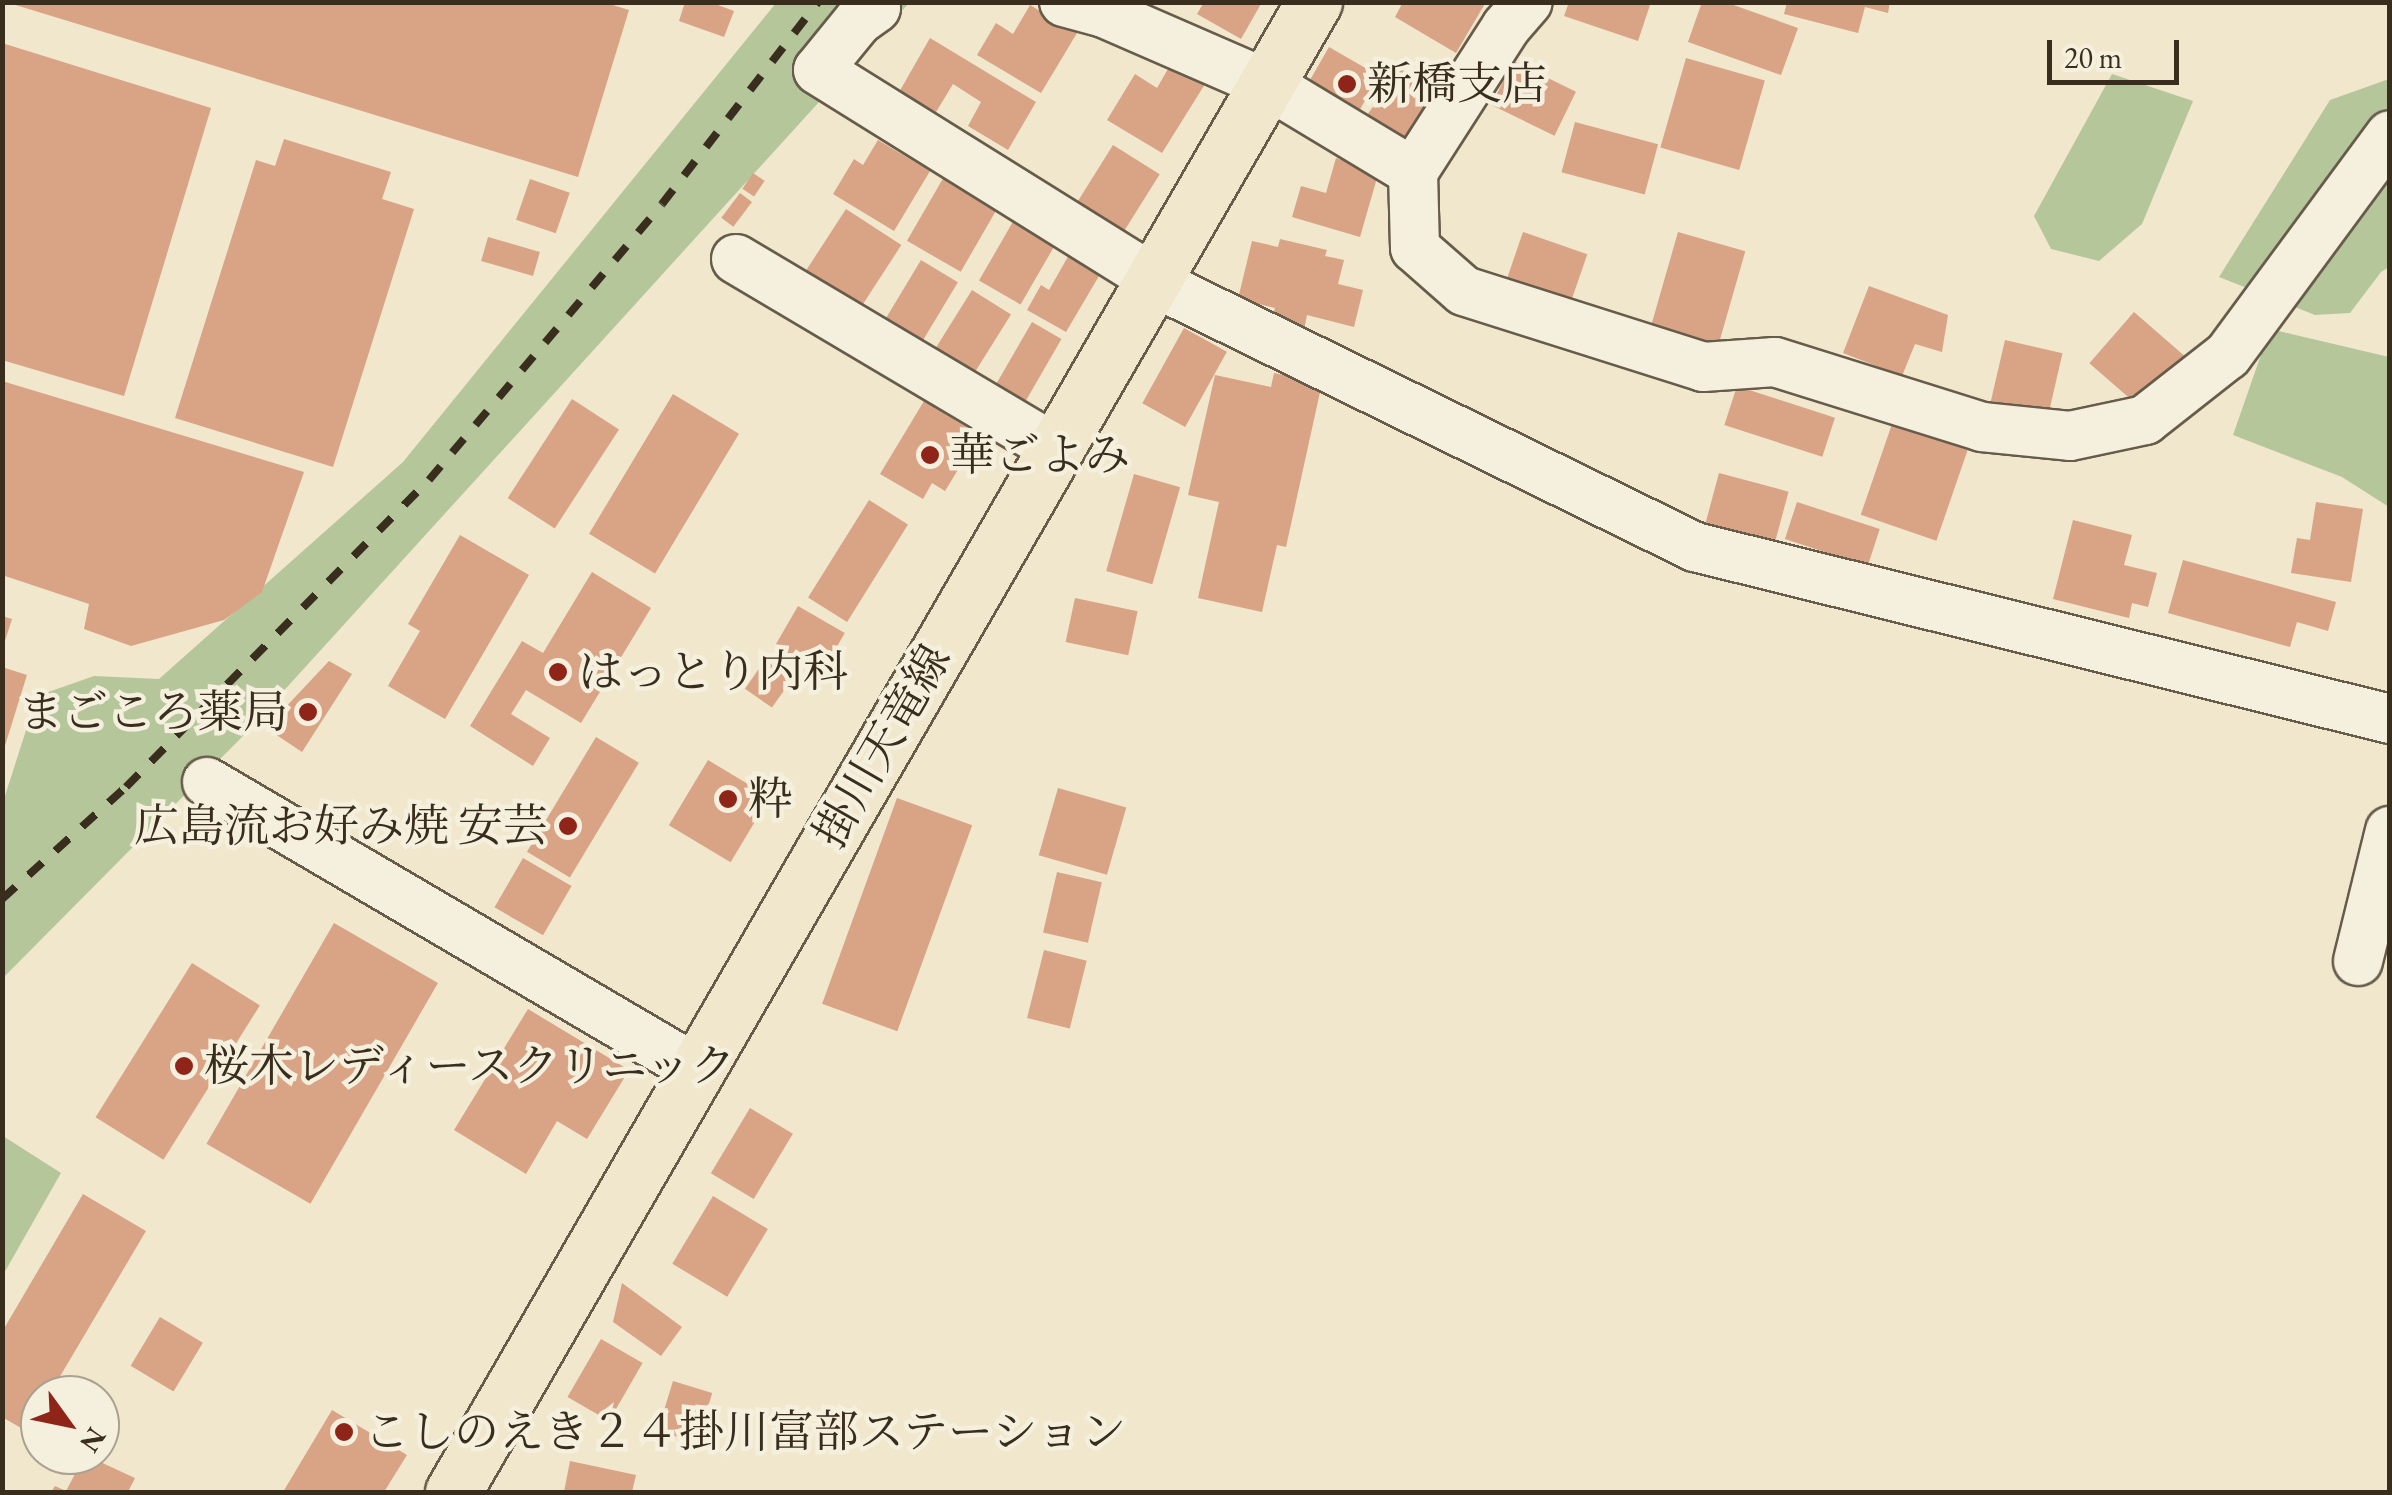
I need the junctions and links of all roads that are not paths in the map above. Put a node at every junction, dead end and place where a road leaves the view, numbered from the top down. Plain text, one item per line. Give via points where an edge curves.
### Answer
1 (1064, 2) edge
2 (1314, 2) edge
3 (1528, 2) edge
4 (884, 4) edge
5 (1267, 84) junction
6 (2390, 134) edge
7 (1414, 172) junction
8 (736, 258) dead end
9 (1154, 278) junction
10 (1054, 448) junction
11 (2390, 719) edge
12 (206, 782) dead end
13 (2390, 831) edge
14 (2358, 961) dead end
15 (696, 1069) junction
16 (452, 1492) edge

1 - 5 street
2 - 5 main road, 掛川天竜線
3 - 7 street
4 - 9 street via 858,20 818,70
5 - 7 street
5 - 9 main road, 掛川天竜線
6 - 7 street via 2228,355 2145,420 2070,436 1982,427 1775,362 1704,367 1464,291 1415,248
8 - 10 street
9 - 10 main road, 掛川天竜線
9 - 11 street via 1695,546
10 - 15 main road, 掛川天竜線
12 - 15 street
13 - 14 street
15 - 16 main road, 掛川天竜線

